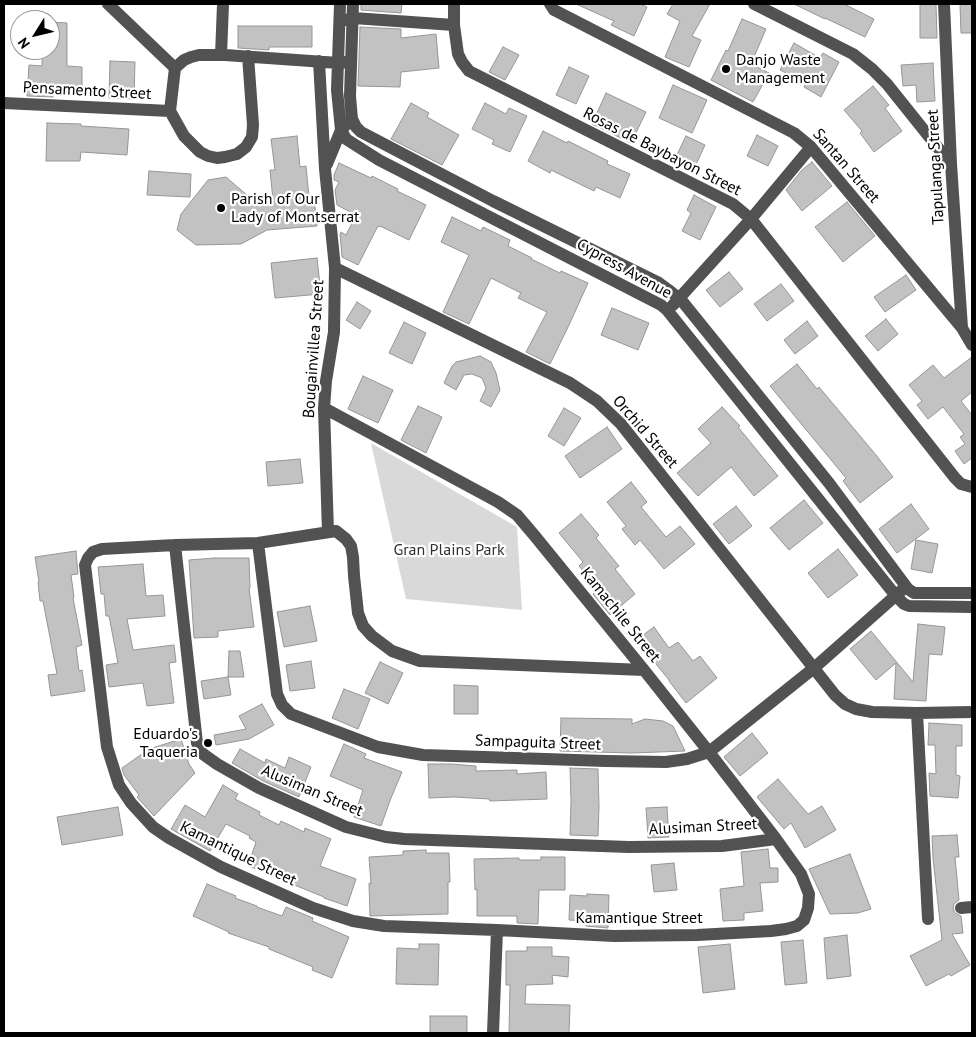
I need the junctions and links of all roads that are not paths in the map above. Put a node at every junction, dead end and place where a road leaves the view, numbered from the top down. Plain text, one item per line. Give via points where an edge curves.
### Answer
1 (108, 4) edge
2 (223, 4) edge
3 (340, 4) edge
4 (353, 4) edge
5 (454, 4) edge
6 (550, 4) edge
7 (754, 4) edge
8 (944, 4) edge
9 (353, 18) junction
10 (340, 22) junction
11 (454, 25) junction
12 (221, 55) junction
13 (248, 56) junction
14 (319, 61) junction
15 (345, 62) junction
16 (175, 68) junction
17 (4, 103) edge
18 (170, 111) junction
19 (352, 119) junction
20 (341, 130) junction
21 (811, 147) junction
22 (951, 164) junction
23 (325, 169) junction
24 (493, 201) junction
25 (486, 215) junction
26 (750, 218) junction
27 (334, 268) junction
28 (679, 298) junction
29 (668, 310) junction
30 (962, 328) junction
31 (972, 345) edge
32 (324, 408) junction
33 (972, 487) edge
34 (328, 532) junction
35 (258, 543) junction
36 (175, 545) junction
37 (906, 586) junction
38 (972, 593) edge
39 (896, 596) junction
40 (972, 607) edge
41 (814, 668) junction
42 (644, 670) junction
43 (972, 712) edge
44 (917, 713) junction
45 (709, 752) junction
46 (776, 839) junction
47 (804, 920) joint
48 (928, 920) dead end
49 (497, 930) junction
50 (493, 1033) edge

1 - 16 street
2 - 12 street
3 - 10 street
4 - 9 street
5 - 11 street, Rosas de Baybayon Street
6 - 21 street, Santan Street via 554,10 794,132
7 - 22 street via 853,54 872,69
8 - 22 street, Tapulanga Street
9 - 10 street
9 - 11 street
9 - 15 street
10 - 15 street
11 - 26 street, Rosas de Baybayon Street via 458,54 469,71 733,204
12 - 13 street
12 - 16 street via 191,57
13 - 14 street
13 - 18 street, Pensamento Street via 252,138 237,154 217,158 200,152 184,136
14 - 15 street
14 - 23 street, Bougainvillea Street
15 - 19 street
15 - 20 street via 337,90
16 - 18 street, Pensamento Street
17 - 18 street, Pensamento Street
19 - 20 street
19 - 24 street, Cypress Avenue via 361,132
20 - 23 street, Bougainvillea Street
20 - 25 street, Cypress Avenue via 346,139 379,160
21 - 26 street
21 - 30 street, Santan Street
22 - 30 street, Tapulanga Street
23 - 27 street, Bougainvillea Street
24 - 25 street
24 - 28 street, Cypress Avenue via 659,283
25 - 29 street, Cypress Avenue
26 - 28 street
26 - 33 street, Rosas de Baybayon Street via 955,478
27 - 32 street, Bougainvillea Street via 334,332
27 - 41 street, Orchid Street via 570,383 597,401 622,424
28 - 29 street
28 - 37 street, Cypress Avenue via 829,483
29 - 39 street, Cypress Avenue
30 - 31 street, Santan Street
32 - 34 street, Bougainvillea Street
32 - 42 street, Kamachile Street via 498,502 517,516
34 - 35 street, Kamantique Street
34 - 42 street via 341,534 351,546 358,613 363,626 392,651 420,661
35 - 36 street, Kamantique Street
35 - 45 street, Sampaguita Street via 277,694 291,714 378,748 423,755 666,762
36 - 46 street, Alusiman Street via 198,743 203,754 259,788 346,827 404,839 638,847 722,846
36 - 49 street, Kamantique Street via 102,549 93,552 85,565 107,747 119,785 131,803 153,827 221,867 332,915 384,926
37 - 38 street via 914,593
37 - 39 street, Sampaguita Street
39 - 40 street, Cypress Avenue via 909,606
39 - 41 street, Sampaguita Street
41 - 44 street, Orchid Street via 844,704 872,712
41 - 45 street, Sampaguita Street
42 - 45 street, Kamachile Street
43 - 44 street, Orchid Street
44 - 48 street
45 - 46 street, Kamachile Street
46 - 47 street, Kamachile Street via 801,874 809,894
47 - 49 street, Kamantique Street via 786,929 697,935 614,936
49 - 50 street

